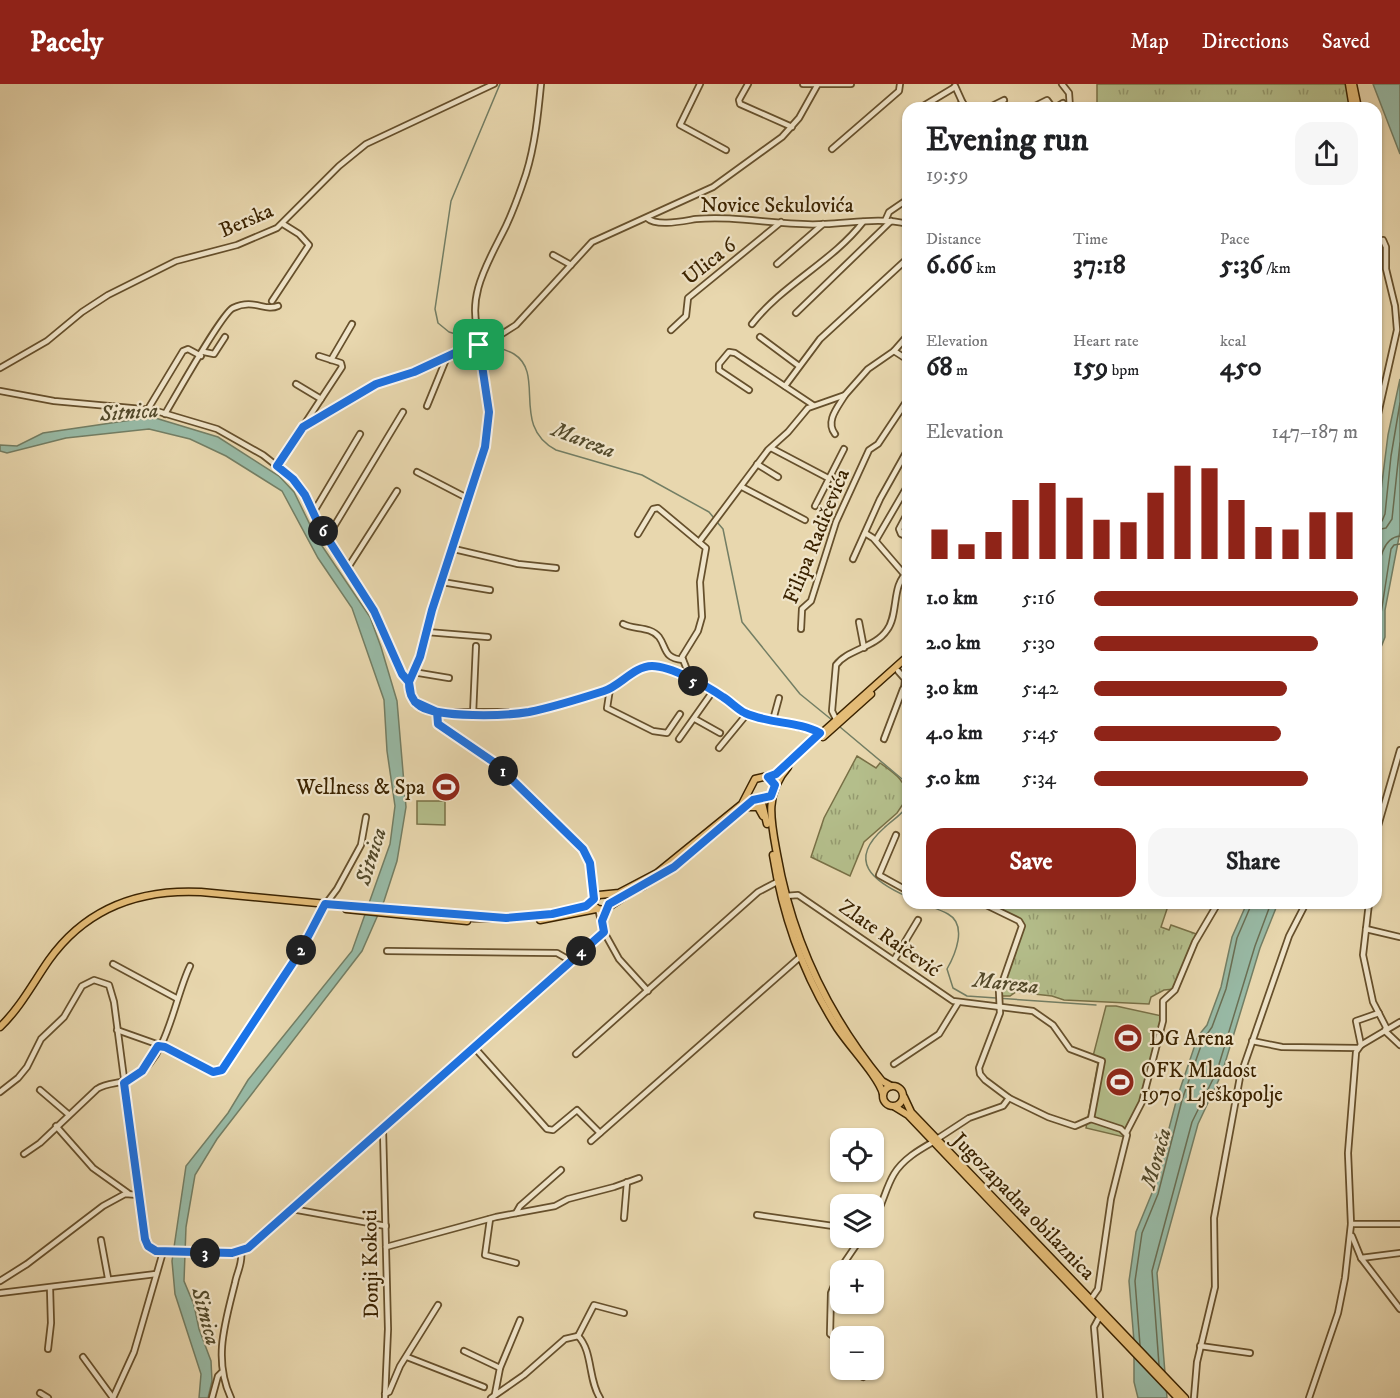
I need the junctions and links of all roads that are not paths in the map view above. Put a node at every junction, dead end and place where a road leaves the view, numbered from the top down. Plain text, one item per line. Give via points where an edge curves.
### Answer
1 (494, 84) edge
2 (541, 84) edge
3 (700, 84) edge
4 (748, 84) edge
5 (803, 84) edge
6 (818, 84) edge
7 (850, 84) edge
8 (900, 84) edge
9 (1062, 84) edge
10 (1351, 84) edge
11 (954, 85) edge
12 (1004, 100) dead end
13 (929, 102) edge
14 (962, 102) edge
15 (1000, 102) edge
16 (1070, 102) edge
17 (1352, 102) edge
18 (1356, 102) edge
19 (792, 127) junction
20 (832, 149) dead end
21 (726, 150) dead end
22 (902, 203) edge
23 (647, 218) junction
24 (888, 220) junction
25 (781, 222) junction
26 (863, 222) junction
27 (902, 223) edge
28 (283, 224) junction
29 (823, 224) junction
30 (1382, 240) edge
31 (553, 255) dead end
32 (777, 264) dead end
33 (902, 264) edge
34 (571, 265) junction
35 (272, 301) dead end
36 (278, 306) dead end
37 (796, 314) dead end
38 (352, 324) dead end
39 (753, 324) dead end
40 (670, 330) dead end
41 (225, 337) dead end
42 (760, 337) dead end
43 (480, 342) junction
44 (902, 342) edge
45 (894, 351) junction
46 (202, 354) junction
47 (319, 356) dead end
48 (902, 356) edge
49 (447, 357) junction
50 (330, 360) junction
51 (799, 366) junction
52 (0, 368) edge
53 (296, 384) dead end
54 (785, 386) junction
55 (749, 390) dead end
56 (0, 391) edge
57 (845, 395) junction
58 (1382, 395) edge
59 (321, 399) junction
60 (813, 405) junction
61 (427, 406) dead end
62 (148, 409) junction
63 (901, 410) edge
64 (404, 412) dead end
65 (165, 414) junction
66 (303, 427) junction
67 (360, 434) dead end
68 (835, 434) dead end
69 (771, 448) junction
70 (844, 449) dead end
71 (902, 460) edge
72 (757, 464) junction
73 (277, 466) junction
74 (417, 472) dead end
75 (778, 477) dead end
76 (828, 478) junction
77 (742, 487) junction
78 (397, 491) dead end
79 (902, 495) edge
80 (469, 499) junction
81 (815, 506) dead end
82 (314, 513) junction
83 (805, 520) dead end
84 (865, 533) junction
85 (638, 534) dead end
86 (327, 538) junction
87 (876, 540) junction
88 (699, 542) junction
89 (454, 549) junction
90 (853, 559) dead end
91 (556, 568) dead end
92 (347, 569) junction
93 (902, 570) edge
94 (902, 579) edge
95 (442, 582) junction
96 (490, 590) dead end
97 (859, 622) dead end
98 (622, 624) dead end
99 (801, 629) dead end
100 (428, 632) junction
101 (488, 637) dead end
102 (476, 646) dead end
103 (864, 648) junction
104 (682, 660) junction
105 (902, 661) edge
106 (902, 667) edge
107 (687, 668) junction
108 (898, 671) junction
109 (413, 672) junction
110 (680, 674) junction
111 (902, 675) edge
112 (449, 678) dead end
113 (691, 680) junction
114 (409, 682) junction
115 (610, 689) junction
116 (713, 691) junction
117 (902, 691) edge
118 (779, 698) dead end
119 (437, 712) junction
120 (473, 714) junction
121 (680, 714) dead end
122 (747, 714) junction
123 (695, 719) junction
124 (836, 719) junction
125 (773, 720) junction
126 (720, 733) dead end
127 (820, 733) junction
128 (679, 739) dead end
129 (884, 739) dead end
130 (719, 748) dead end
131 (1400, 750) edge
132 (768, 777) junction
133 (751, 788) junction
134 (774, 791) junction
135 (759, 798) junction
136 (743, 808) junction
137 (1382, 812) edge
138 (366, 817) dead end
139 (766, 819) junction
140 (896, 835) dead end
141 (777, 882) junction
142 (593, 883) junction
143 (902, 888) edge
144 (605, 895) junction
145 (785, 896) junction
146 (594, 900) junction
147 (325, 904) junction
148 (608, 907) junction
149 (597, 909) junction
150 (993, 909) edge
151 (1214, 909) edge
152 (1303, 909) edge
153 (1368, 909) edge
154 (386, 912) junction
155 (918, 920) dead end
156 (602, 921) junction
157 (1366, 929) junction
158 (604, 932) junction
159 (1400, 937) edge
160 (387, 951) dead end
161 (800, 957) junction
162 (894, 960) junction
163 (571, 961) junction
164 (113, 964) dead end
165 (190, 966) dead end
166 (648, 991) junction
167 (177, 998) junction
168 (958, 1003) junction
169 (999, 1007) junction
170 (1379, 1013) junction
171 (1400, 1022) edge
172 (0, 1027) edge
173 (117, 1030) junction
174 (1385, 1031) junction
175 (163, 1038) junction
176 (1252, 1041) junction
177 (1400, 1045) edge
178 (158, 1046) junction
179 (165, 1047) junction
180 (474, 1047) junction
181 (1360, 1047) junction
182 (576, 1054) dead end
183 (894, 1064) dead end
184 (124, 1083) junction
185 (891, 1086) junction
186 (40, 1090) dead end
187 (0, 1092) edge
188 (883, 1094) junction
189 (904, 1097) junction
190 (1010, 1098) junction
191 (895, 1107) junction
192 (68, 1114) junction
193 (1090, 1119) junction
194 (56, 1126) junction
195 (383, 1130) junction
196 (1126, 1132) junction
197 (600, 1133) junction
198 (935, 1140) junction
199 (591, 1142) dead end
200 (24, 1154) dead end
201 (561, 1170) dead end
202 (639, 1178) dead end
203 (627, 1182) junction
204 (128, 1193) junction
205 (139, 1195) junction
206 (884, 1202) edge
207 (292, 1209) junction
208 (516, 1213) junction
209 (757, 1215) dead end
210 (624, 1218) dead end
211 (490, 1219) junction
212 (1351, 1224) junction
213 (1400, 1224) edge
214 (386, 1226) junction
215 (830, 1226) edge
216 (1351, 1233) junction
217 (101, 1240) dead end
218 (386, 1247) junction
219 (854, 1248) edge
220 (163, 1252) junction
221 (241, 1252) junction
222 (1400, 1253) edge
223 (1361, 1258) junction
224 (516, 1263) dead end
225 (156, 1274) junction
226 (108, 1278) junction
227 (0, 1281) edge
228 (50, 1288) junction
229 (0, 1293) edge
230 (1090, 1299) junction
231 (438, 1305) dead end
232 (1400, 1309) edge
233 (624, 1313) dead end
234 (1100, 1316) junction
235 (520, 1320) dead end
236 (830, 1326) edge
237 (578, 1336) junction
238 (1123, 1337) junction
239 (1200, 1346) junction
240 (48, 1349) dead end
241 (464, 1351) dead end
242 (1250, 1353) dead end
243 (83, 1357) dead end
244 (407, 1357) junction
245 (500, 1368) junction
246 (221, 1373) junction
247 (484, 1387) dead end
248 (40, 1393) dead end
249 (1176, 1393) edge
250 (385, 1396) edge
251 (493, 1396) edge
252 (48, 1398) edge
253 (113, 1398) edge
254 (212, 1398) edge
255 (231, 1398) edge
256 (600, 1398) edge
257 (1100, 1398) edge
258 (1185, 1398) edge
259 (1194, 1398) edge
260 (1310, 1398) edge

1 - 28 street, Berska via 366,144
2 - 43 street via 538,121 526,173 480,280 476,322
3 - 21 street via 680,125
4 - 19 street via 740,104
5 - 6 street
6 - 7 street
6 - 19 street
8 - 20 street via 899,91
9 - 16 street
10 - 17 main road
10 - 18 main road
11 - 13 street
11 - 14 street
12 - 15 street
19 - 23 street via 713,188
22 - 24 street via 889,212
23 - 25 street, Novice Sekulovića via 677,222
23 - 34 street via 592,242
24 - 26 street, Novice Sekulovića
24 - 27 street, Novice Sekulovića
24 - 37 street
25 - 29 street, Novice Sekulovića
25 - 40 street, Ulica 6 via 688,298 686,316
26 - 29 street, Novice Sekulovića
26 - 39 street via 765,308
28 - 35 street via 309,245
28 - 52 street, Berska via 237,245 171,263 108,295 43,344
29 - 32 street
30 - 58 street via 1397,326
31 - 34 street
33 - 51 street via 820,339
34 - 43 street via 516,325 494,339
36 - 46 street via 251,303 231,309
38 - 50 street
41 - 46 street via 214,354
42 - 51 street
43 - 49 street
43 - 80 street via 489,425
44 - 45 street
45 - 48 street
45 - 57 street via 868,369
46 - 62 street via 183,351
46 - 65 street
47 - 50 street
49 - 61 street
49 - 66 street via 376,384
50 - 59 street via 342,367
51 - 54 street
53 - 59 street
54 - 55 street via 729,352 718,364 719,370
54 - 60 street
56 - 62 street via 54,401
57 - 60 street
57 - 68 street via 831,421
59 - 66 street
60 - 69 street
62 - 65 street
63 - 99 street, Filipa Radičevića via 878,444 869,450 851,485 810,603 802,609
64 - 86 street
65 - 73 street via 217,429
66 - 73 street
67 - 82 street
69 - 72 street
69 - 76 street
70 - 76 street
71 - 84 street
72 - 75 street
72 - 77 street
73 - 82 street via 302,489
74 - 80 street
76 - 81 street
77 - 83 street
77 - 88 street
78 - 92 street
79 - 87 street
80 - 89 street
82 - 86 street
84 - 87 street
84 - 90 street
85 - 88 street via 658,507
86 - 92 street
87 - 93 street
88 - 104 street via 706,553 700,582 702,617
89 - 91 street via 518,564
89 - 95 street
92 - 114 street via 374,611
94 - 103 street via 889,627
95 - 96 street
95 - 100 street
97 - 103 street
98 - 104 street via 651,632 659,638 664,651
100 - 101 street
100 - 109 street
102 - 120 street
103 - 124 street via 836,665 831,711
104 - 107 street
105 - 124 main road
106 - 108 main road
107 - 110 street
107 - 113 street
108 - 111 street
108 - 134 main road via 788,767
109 - 112 street
109 - 114 street
110 - 113 street
110 - 115 street via 648,666
113 - 116 street
114 - 119 street via 415,702
115 - 120 street via 528,712
115 - 121 street via 607,708 652,731 667,733
116 - 122 street
116 - 123 street
117 - 129 street
118 - 125 street
119 - 120 street
119 - 142 street via 438,724 495,763 581,847 590,863
122 - 125 street
122 - 130 street
123 - 126 street
123 - 128 street
124 - 127 main road
125 - 127 street
127 - 132 main road
131 - 137 street
132 - 133 main road via 757,777
132 - 134 main road
133 - 135 main road
133 - 144 main road via 742,804 675,861 636,885
134 - 135 main road
134 - 145 main road via 769,810
135 - 136 main road
135 - 139 main road
136 - 139 main road via 758,807
136 - 148 main road via 680,863
138 - 147 street via 361,845
139 - 141 main road
140 - 143 street via 879,875
141 - 161 main road
141 - 166 street via 758,892
142 - 144 street
142 - 146 street
144 - 146 main road
144 - 148 main road
145 - 162 street, Zlate Raičević via 798,895
145 - 185 main road via 804,953 829,1004 866,1061
146 - 149 main road
146 - 154 main road via 586,906 552,914 506,918
147 - 154 main road
147 - 172 main road via 177,891 121,902 93,916 69,936
147 - 179 street via 300,952 222,1070 213,1072
148 - 149 main road
148 - 156 street
149 - 154 main road via 505,922
149 - 156 street
150 - 169 street via 1022,924
151 - 196 street via 1193,945 1175,990 1163,1001 1161,1028 1142,1102
152 - 176 street via 1289,936
153 - 157 street
155 - 162 street
156 - 158 street
157 - 159 street
157 - 170 street via 1364,960
158 - 163 street
158 - 166 street via 619,959
160 - 163 street via 557,953
161 - 188 main road via 837,1028
161 - 197 street
162 - 168 street, Zlate Raičević
163 - 180 street
164 - 167 street
165 - 167 street
166 - 182 street
167 - 175 street via 176,1012
168 - 169 street, Zlate Raičević
168 - 183 street via 939,1034
169 - 190 street via 979,1071
169 - 193 street, Zlate Raičević via 1033,1011 1053,1025 1070,1048 1102,1061
170 - 174 street
170 - 181 street via 1356,1021
171 - 174 street
173 - 178 street
173 - 184 street
173 - 187 street via 110,986 99,980 87,981 64,1017 41,1039 18,1078
174 - 177 street
174 - 181 street
175 - 178 street
175 - 179 street
176 - 181 street via 1282,1047
176 - 239 street via 1240,1077 1214,1218 1215,1287
178 - 179 street
178 - 184 street via 142,1071
180 - 195 street
180 - 197 street via 547,1129 553,1130 578,1110
181 - 212 street via 1348,1153
184 - 192 street via 102,1086
184 - 205 street
185 - 188 main road
185 - 189 main road via 901,1089
186 - 192 street
188 - 191 main road via 885,1103
189 - 191 main road
189 - 198 main road, Jugozapadna obilaznica
190 - 193 street via 1067,1125 1078,1126
190 - 198 street via 1003,1106 969,1118
191 - 198 main road, Jugozapadna obilaznica
192 - 194 street
193 - 196 street
194 - 200 street
194 - 204 street via 93,1168
195 - 207 street
195 - 214 street, Donji Kokoti
196 - 230 street via 1111,1199 1098,1289
197 - 199 street
198 - 206 street via 894,1173
198 - 230 main road, Jugozapadna obilaznica
198 - 234 main road, Jugozapadna obilaznica
201 - 208 street
202 - 203 street
203 - 208 street via 555,1206
203 - 210 street
204 - 205 street
204 - 227 street via 99,1208
205 - 220 street via 146,1243
207 - 214 street
207 - 221 street
208 - 211 street
209 - 215 street
211 - 218 street
211 - 224 street via 485,1255
212 - 213 street
212 - 216 street
214 - 218 street, Donji Kokoti
216 - 223 street
216 - 260 street via 1340,1306
217 - 226 street
218 - 250 street, Donji Kokoti
219 - 236 street via 831,1294
220 - 221 street
220 - 225 street
221 - 246 street via 221,1350
222 - 223 street
223 - 232 street
225 - 226 street
225 - 253 street via 134,1352
226 - 228 street
228 - 229 street
228 - 240 street
230 - 238 main road, Jugozapadna obilaznica
231 - 244 street
233 - 237 street via 595,1305
234 - 238 main road, Jugozapadna obilaznica
234 - 257 street via 1094,1327
235 - 245 street
237 - 251 street via 565,1339
237 - 256 street via 584,1342
238 - 249 main road
239 - 242 street
239 - 259 street
241 - 245 street
243 - 253 street
244 - 247 street
244 - 250 street
245 - 251 street
246 - 254 street
246 - 255 street
248 - 252 street
249 - 258 main road

